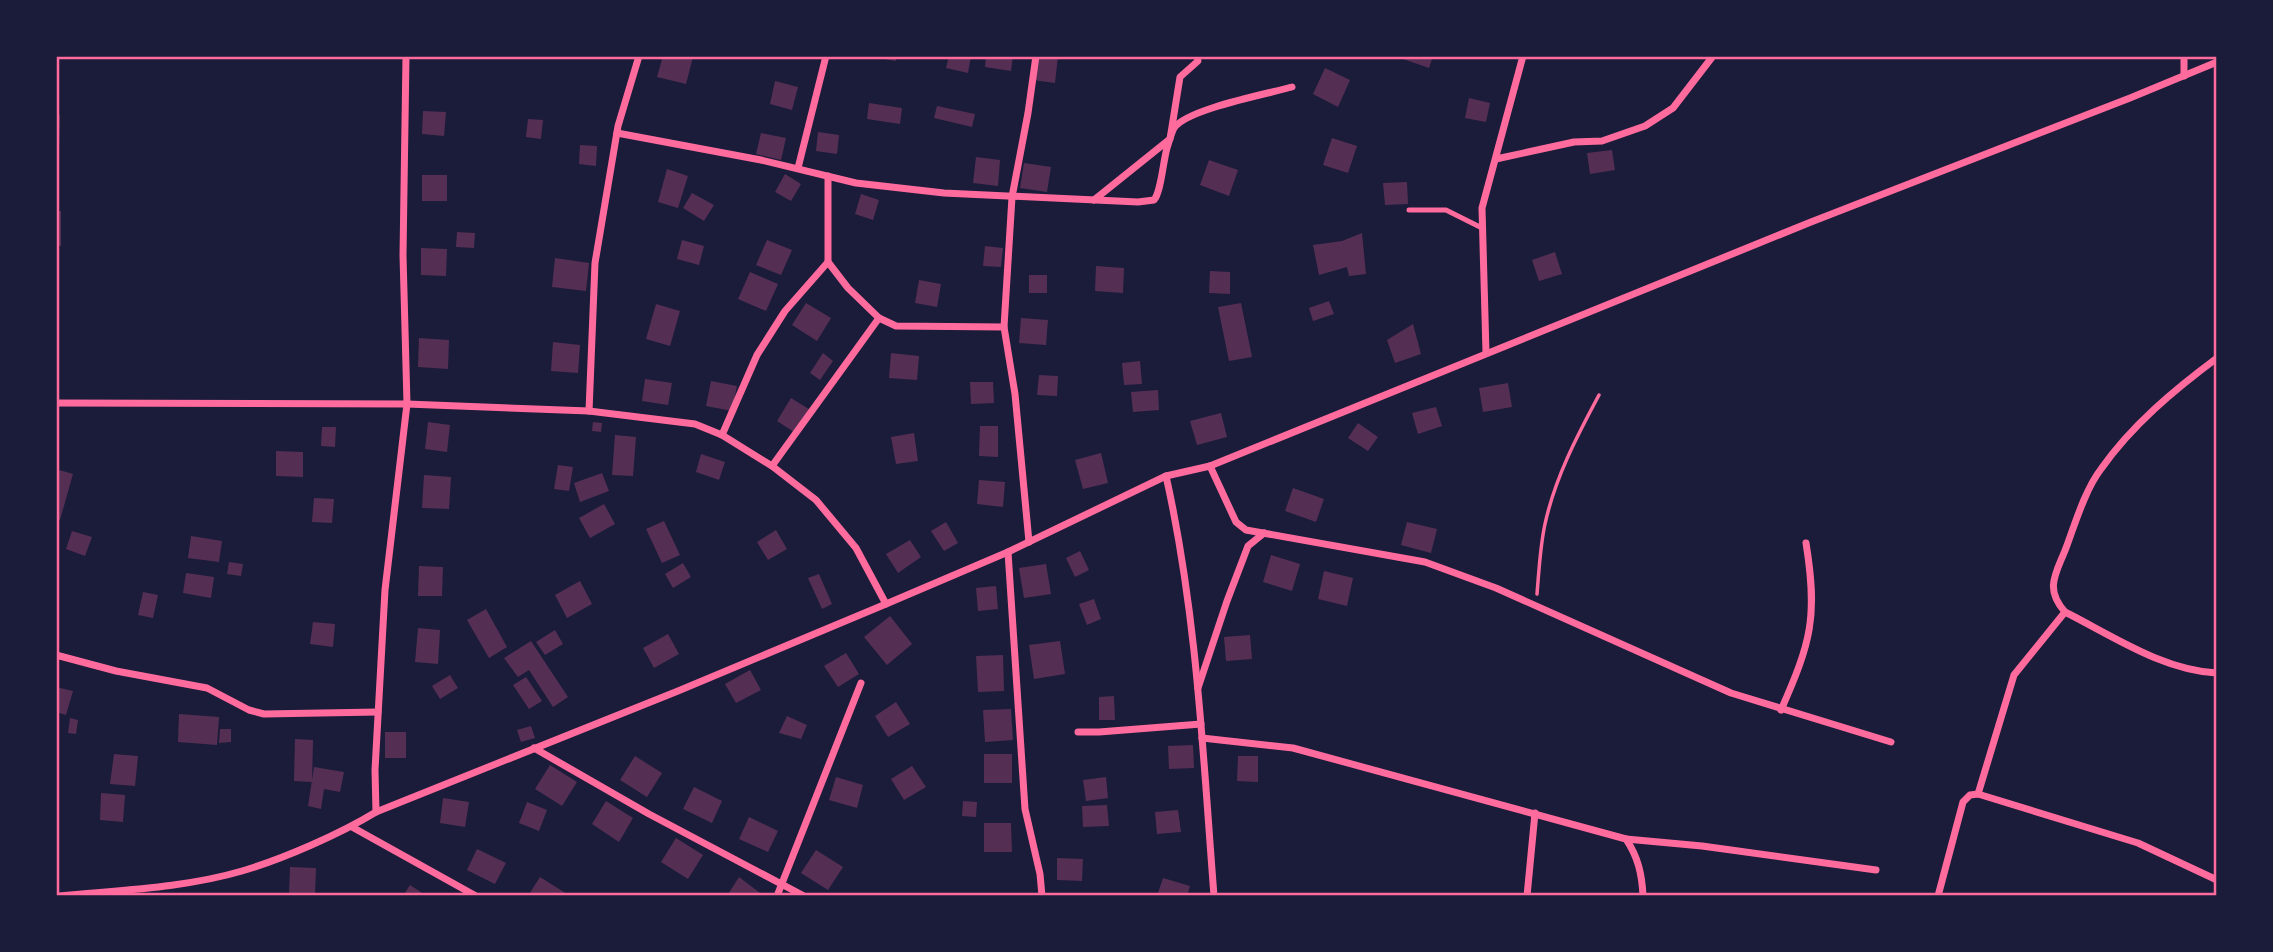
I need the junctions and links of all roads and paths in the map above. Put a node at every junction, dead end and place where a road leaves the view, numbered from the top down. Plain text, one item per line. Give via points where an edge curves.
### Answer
1 (406, 56) edge
2 (639, 56) edge
3 (826, 56) edge
4 (1035, 56) edge
5 (1197, 56) edge
6 (1523, 56) edge
7 (1713, 56) edge
8 (2184, 56) edge
9 (2217, 62) edge
10 (2184, 76) junction
11 (1292, 87) dead end
12 (617, 133) junction
13 (1170, 139) junction
14 (1496, 159) junction
15 (798, 168) junction
16 (828, 176) junction
17 (1012, 197) junction
18 (1093, 200) junction
19 (1409, 210) dead end
20 (1482, 228) junction
21 (828, 262) junction
22 (879, 318) junction
23 (1004, 327) junction
24 (1486, 353) junction
25 (2217, 358) edge
26 (1599, 395) dead end
27 (56, 403) edge
28 (407, 404) junction
29 (589, 411) junction
30 (722, 435) junction
31 (1210, 466) junction
32 (772, 467) junction
33 (1166, 476) junction
34 (1264, 533) junction
35 (1029, 542) junction
36 (1806, 543) dead end
37 (1007, 552) junction
38 (886, 604) junction
39 (1536, 607) junction
40 (2065, 612) junction
41 (56, 655) edge
42 (2217, 673) edge
43 (861, 683) dead end
44 (1197, 692) junction
45 (1781, 710) junction
46 (378, 712) junction
47 (1201, 724) junction
48 (1078, 732) dead end
49 (1202, 738) junction
50 (1891, 742) dead end
51 (534, 748) junction
52 (1978, 794) junction
53 (376, 812) junction
54 (1535, 813) junction
55 (352, 827) junction
56 (1626, 839) junction
57 (1875, 870) dead end
58 (2217, 880) edge
59 (781, 884) junction
60 (60, 896) edge
61 (477, 896) edge
62 (777, 896) edge
63 (804, 896) edge
64 (1042, 896) edge
65 (1214, 896) edge
66 (1527, 896) edge
67 (1643, 896) edge
68 (1938, 896) edge

1 - 28 street
2 - 12 street
3 - 15 street
4 - 17 street
5 - 13 street via 1198,61 1180,76
6 - 14 street
7 - 14 street via 1673,108 1645,125 1602,141 1574,142
8 - 10 street
9 - 10 street
10 - 24 street
11 - 13 street via 1189,115 1175,127
12 - 15 street
12 - 29 street via 595,262
13 - 18 street
13 - 18 street via 1160,173 1160,193 1154,200
14 - 20 street via 1482,208
15 - 16 street
16 - 17 street via 856,183
16 - 21 street
17 - 18 street
17 - 23 street
19 - 20 lane via 1446,209
20 - 24 street
21 - 22 street
21 - 30 street via 785,310 757,355
22 - 23 street via 896,326
22 - 32 street
23 - 35 street
24 - 31 street
25 - 40 street via 2144,418 2099,471 2053,584 2054,600
26 - 39 path via 1574,442 1549,508
27 - 28 street
28 - 29 street
28 - 46 street via 385,590
29 - 30 street via 695,424
30 - 32 street
31 - 33 street
31 - 34 street via 1236,522 1246,530
32 - 38 street via 816,500 856,548
33 - 35 street
33 - 44 street via 1179,536
34 - 39 street via 1425,562
34 - 44 street via 1248,546
35 - 37 street
36 - 45 street via 1813,602 1811,629
37 - 38 street
37 - 64 street via 1025,809
38 - 51 street
39 - 45 street via 1731,693
40 - 42 street via 2163,661
40 - 52 street via 2014,675
41 - 46 street via 207,688 264,714
43 - 59 street
44 - 47 street
45 - 50 street
46 - 53 street
47 - 48 street
47 - 49 street
49 - 54 street via 1293,748
49 - 65 street
51 - 53 street
51 - 59 street
52 - 58 street via 2138,843
52 - 68 street via 1963,802
53 - 55 street
54 - 56 street
54 - 66 street
55 - 60 street via 243,871 176,884
55 - 61 street
56 - 57 street
56 - 67 street via 1635,853
59 - 62 street
59 - 63 street

